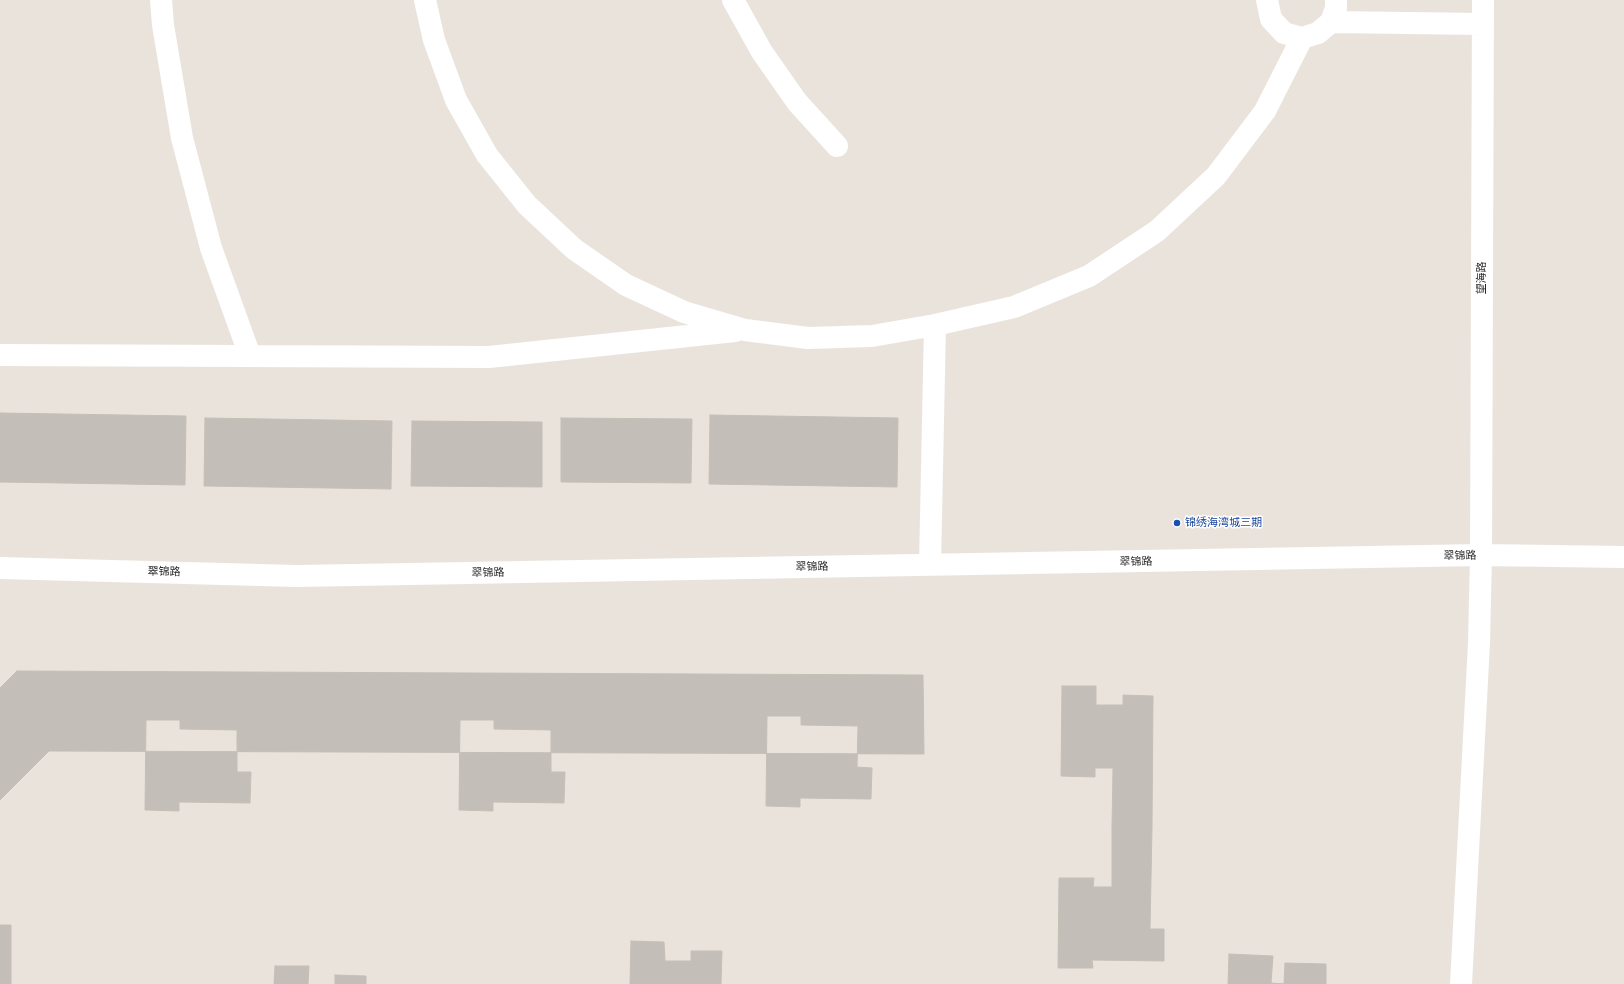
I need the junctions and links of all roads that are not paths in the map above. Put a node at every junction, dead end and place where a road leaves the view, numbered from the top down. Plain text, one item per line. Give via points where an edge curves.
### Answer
1 (161, 0) edge
2 (425, 0) edge
3 (733, 0) edge
4 (1267, 0) edge
5 (1336, 0) edge
6 (1483, 0) edge
7 (1331, 22) junction
8 (1482, 24) junction
9 (1302, 38) junction
10 (837, 146) dead end
11 (935, 325) junction
12 (745, 330) junction
13 (0, 355) edge
14 (250, 356) junction
15 (1481, 555) junction
16 (1624, 557) edge
17 (930, 565) junction
18 (0, 568) edge
19 (1461, 984) edge

1 - 14 street via 182,138 211,248
2 - 12 street via 434,40 456,100 488,155 527,205 574,249 626,285 684,312
3 - 10 street via 762,52 796,102
4 - 9 street via 1271,20 1284,33
5 - 7 street
6 - 8 street, 望海路
7 - 8 street
7 - 9 street via 1318,33
8 - 15 street, 望海路
9 - 11 street via 1265,111 1216,176 1157,231 1089,276 1014,307
11 - 12 street via 872,336 816,338
11 - 17 street
12 - 14 street via 490,357
13 - 14 street
15 - 16 street, 翠锦路
15 - 17 street, 翠锦路
15 - 19 street, 望海路 via 1479,643
17 - 18 street, 翠锦路 via 296,576

